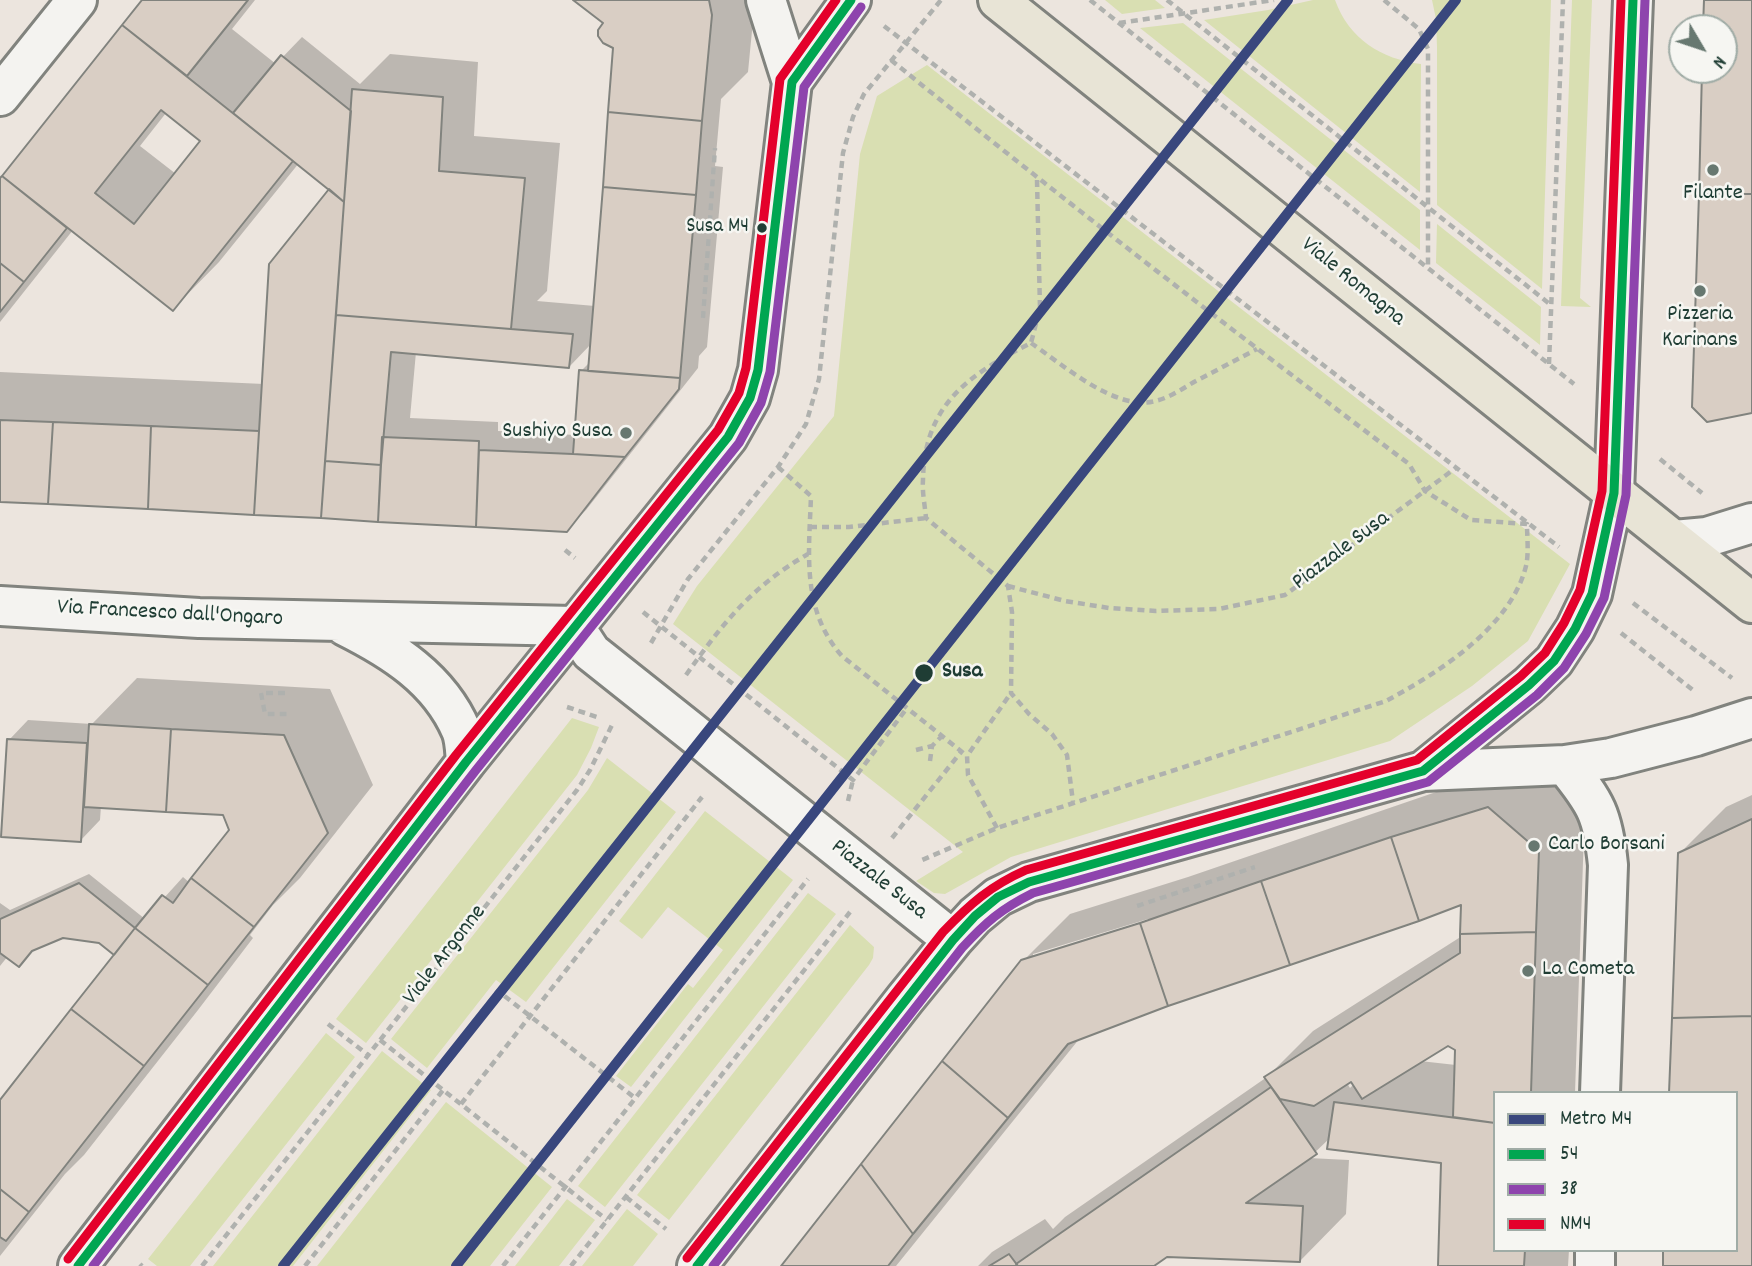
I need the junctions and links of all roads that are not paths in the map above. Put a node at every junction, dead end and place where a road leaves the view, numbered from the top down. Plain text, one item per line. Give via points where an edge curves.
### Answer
1 (76, 0) edge
2 (766, 0) edge
3 (851, 0) edge
4 (998, 0) edge
5 (1633, 0) edge
6 (792, 82) junction
7 (0, 96) edge
8 (1614, 493) junction
9 (1748, 524) edge
10 (1674, 540) junction
11 (1752, 603) edge
12 (0, 606) edge
13 (340, 623) junction
14 (574, 626) junction
15 (1746, 701) edge
16 (466, 762) junction
17 (1564, 765) junction
18 (1423, 771) junction
19 (953, 940) junction
20 (1601, 1091) edge
21 (78, 1266) edge
22 (697, 1266) edge

1 - 7 street
2 - 6 street
3 - 6 street
4 - 8 main road, Viale Romagna
5 - 8 street
6 - 14 street via 758,370 750,398 728,437
8 - 10 main road, Viale Romagna
8 - 18 street via 1587,606 1554,661
9 - 10 street via 1707,537
10 - 11 main road, Viale Romagna
12 - 13 street, Via Francesco dall'Ongaro
13 - 14 street, Via Francesco dall'Ongaro
13 - 16 street, Via Francesco dall'Ongaro via 386,646 428,682 462,732
14 - 16 street
14 - 19 street, Piazzale Susa via 591,652
15 - 17 street via 1650,748
16 - 21 street
17 - 18 street
17 - 20 street via 1600,815 1608,865
18 - 19 street via 1029,882 998,897
19 - 22 street

